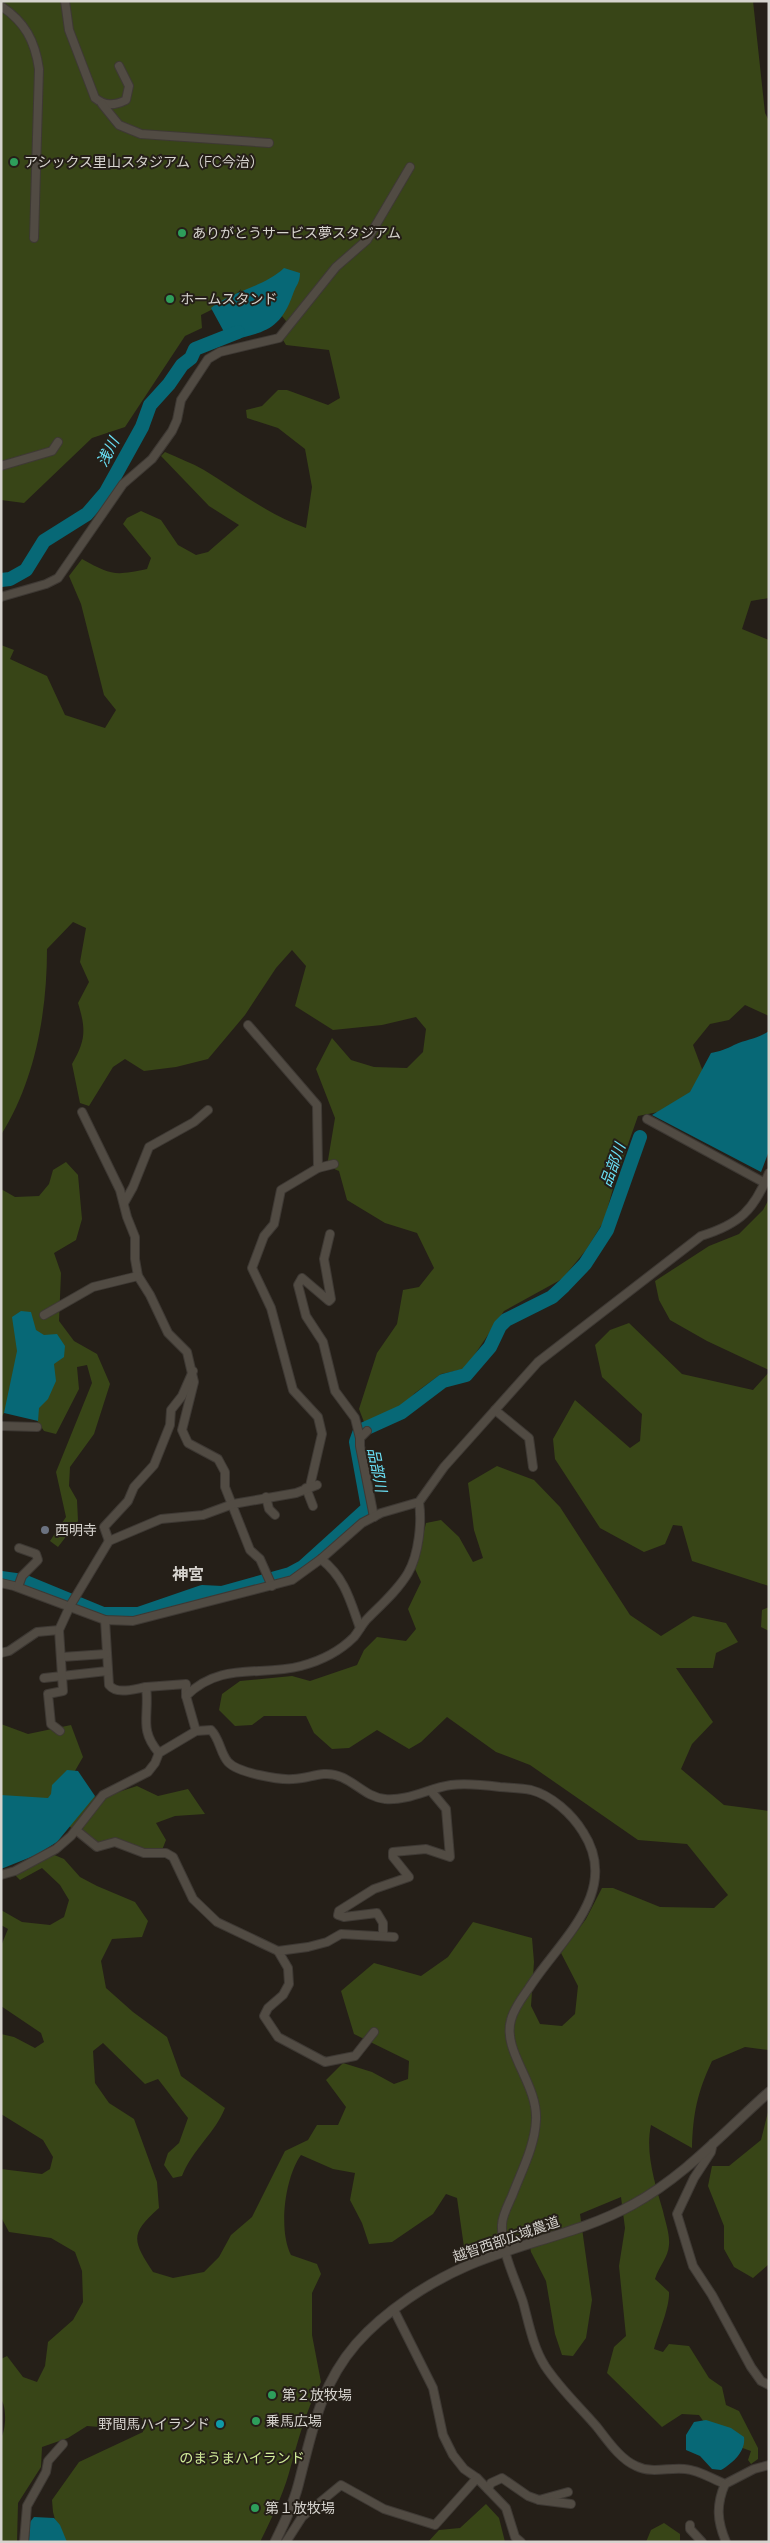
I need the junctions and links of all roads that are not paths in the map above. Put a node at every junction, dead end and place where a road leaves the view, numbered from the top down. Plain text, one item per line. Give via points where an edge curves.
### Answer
1 (65, 1) edge
2 (1, 6) edge
3 (119, 66) dead end
4 (102, 104) junction
5 (269, 143) dead end
6 (410, 167) dead end
7 (34, 238) dead end
8 (58, 442) dead end
9 (1, 466) edge
10 (1, 597) edge
11 (248, 1025) dead end
12 (208, 1110) dead end
13 (82, 1112) dead end
14 (647, 1120) dead end
15 (334, 1164) dead end
16 (318, 1168) junction
17 (769, 1173) edge
18 (765, 1183) junction
19 (124, 1203) junction
20 (330, 1234) dead end
21 (138, 1276) junction
22 (44, 1315) dead end
23 (193, 1370) junction
24 (495, 1410) junction
25 (1, 1426) edge
26 (37, 1427) dead end
27 (367, 1432) dead end
28 (360, 1438) junction
29 (533, 1467) dead end
30 (311, 1486) junction
31 (266, 1497) junction
32 (419, 1502) junction
33 (233, 1504) junction
34 (313, 1506) dead end
35 (275, 1515) dead end
36 (374, 1517) junction
37 (109, 1541) junction
38 (20, 1548) dead end
39 (321, 1559) junction
40 (1, 1583) edge
41 (272, 1586) junction
42 (18, 1588) junction
43 (70, 1606) junction
44 (105, 1620) junction
45 (360, 1628) junction
46 (59, 1630) junction
47 (1, 1652) edge
48 (106, 1654) junction
49 (62, 1657) junction
50 (107, 1670) junction
51 (61, 1676) junction
52 (44, 1678) dead end
53 (146, 1687) junction
54 (186, 1696) junction
55 (60, 1731) dead end
56 (196, 1731) junction
57 (159, 1753) junction
58 (431, 1791) junction
59 (76, 1830) junction
60 (1, 1875) edge
61 (383, 1936) junction
62 (394, 1937) dead end
63 (278, 1951) junction
64 (374, 2032) dead end
65 (769, 2092) edge
66 (713, 2143) junction
67 (506, 2252) junction
68 (394, 2310) junction
69 (769, 2385) edge
70 (63, 2444) dead end
71 (769, 2465) edge
72 (476, 2478) junction
73 (725, 2484) junction
74 (488, 2489) junction
75 (568, 2492) dead end
76 (539, 2500) junction
77 (570, 2504) dead end
78 (690, 2525) dead end
79 (24, 2542) edge
80 (275, 2542) edge
81 (286, 2542) edge
82 (521, 2542) edge
83 (702, 2542) edge
84 (726, 2542) edge

1 - 4 street via 69,30 95,98
2 - 7 street via 22,22 34,44 39,69
3 - 4 street via 129,86 126,100 116,105
4 - 5 street via 119,125 141,134
6 - 10 street via 367,240 331,272 279,338 220,352 208,359 180,400 172,431 152,459 123,484 58,578
8 - 9 street via 52,451
11 - 16 street via 316,1105
12 - 19 street via 194,1122 149,1147
13 - 19 street
14 - 18 street
15 - 16 street
16 - 30 street via 281,1190 274,1224 264,1236 252,1268 271,1308 293,1390 318,1417 322,1434
17 - 18 street
18 - 24 street via 752,1207 738,1221 701,1236 538,1362
19 - 21 street via 135,1237
20 - 28 street via 324,1259 331,1299 329,1301 302,1278 298,1285 306,1316 323,1342 335,1391 355,1418
21 - 22 street via 93,1287
21 - 23 street via 168,1333 188,1352
23 - 33 street via 194,1382 182,1430 188,1444 218,1459 225,1472 225,1487
23 - 37 street via 182,1396 171,1410 170,1425 154,1465 104,1528
24 - 29 street via 529,1438
24 - 32 street via 444,1467
25 - 26 street
27 - 28 street
28 - 36 street
30 - 31 street via 296,1493
30 - 34 street
31 - 33 street
31 - 35 street via 268,1509
32 - 36 street
32 - 45 street via 421,1516 416,1552 409,1572
33 - 37 street via 203,1515 161,1519
33 - 41 street via 250,1550 260,1559
36 - 39 street via 362,1523
37 - 43 street
38 - 42 street via 36,1554 38,1560 22,1576
39 - 41 street via 292,1580
39 - 45 street via 336,1571 345,1586
40 - 42 street
41 - 44 street via 133,1621
42 - 43 street
43 - 44 street
43 - 46 street
44 - 48 street
45 - 54 street via 323,1659 299,1666 239,1670 211,1679
46 - 47 street via 37,1632 9,1651
46 - 49 street
48 - 49 street
48 - 50 street
49 - 51 street
50 - 51 street
50 - 53 street via 109,1685 117,1690
51 - 52 street
51 - 55 street via 63,1691 48,1694 51,1724
53 - 54 street via 186,1684
53 - 57 street via 146,1732 148,1740
54 - 56 street
56 - 57 street
56 - 58 street via 211,1730 228,1762 248,1772 295,1780 324,1774 338,1775 382,1799
57 - 59 street via 148,1772 103,1795
58 - 61 street via 446,1809 450,1857 426,1849 393,1852 393,1857 408,1877 374,1889 338,1914 344,1917 377,1913 383,1923
58 - 67 street via 448,1785 473,1784 530,1790 545,1795 581,1828 596,1864 596,1879 586,1908 538,1973 510,2022 514,2052 533,2091 536,2125 502,2222
59 - 60 street via 56,1849
59 - 63 street via 96,1847 116,1842 144,1853 166,1853 173,1857 193,1899 217,1922
61 - 62 street
61 - 63 street via 341,1934 327,1942
63 - 64 street via 288,1968 289,1984 264,2016 278,2037 325,2062 356,2056
65 - 66 street, 越智西部広域農道
66 - 67 street, 越智西部広域農道 via 677,2176 632,2205 573,2231
66 - 69 street via 677,2214 693,2266 751,2367 761,2381
67 - 68 street, 越智西部広域農道 via 446,2276
67 - 73 street via 543,2363 571,2401 612,2446 632,2465 643,2469 692,2470
68 - 72 street via 432,2388 443,2435 453,2455
68 - 80 street, 越智西部広域農道 via 356,2345 324,2394 314,2420 298,2488
70 - 79 street via 48,2461 46,2472 27,2506
71 - 73 street via 754,2468
72 - 74 street
72 - 81 street via 435,2525 384,2509 341,2485 302,2517
73 - 84 street via 718,2517
74 - 76 street via 491,2483 502,2478
74 - 82 street via 506,2508 516,2537
75 - 76 street
76 - 77 street
78 - 83 street

